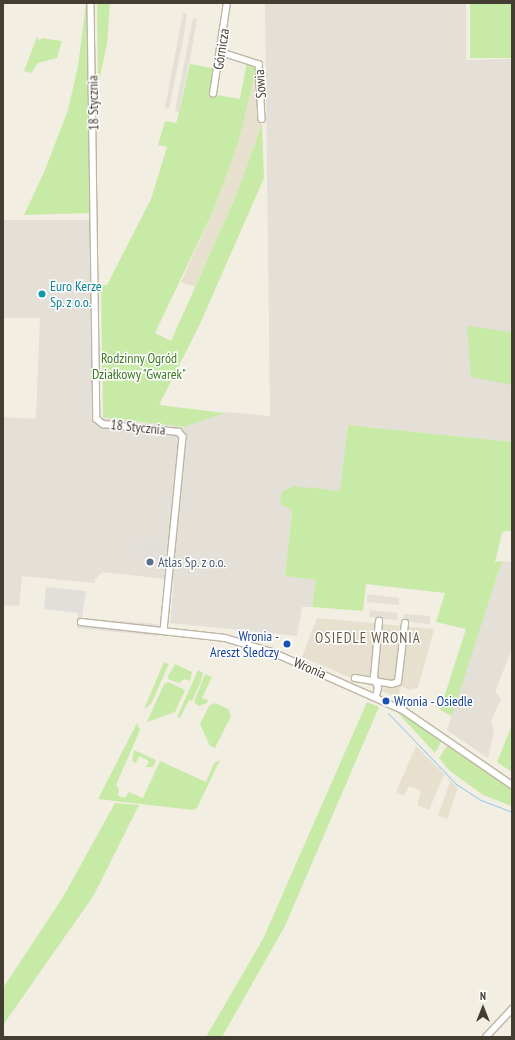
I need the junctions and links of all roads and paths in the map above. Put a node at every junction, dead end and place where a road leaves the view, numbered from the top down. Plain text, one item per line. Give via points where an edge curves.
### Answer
1 (91, 3) edge
2 (227, 3) edge
3 (221, 52) junction
4 (214, 94) dead end
5 (262, 120) dead end
6 (379, 621) dead end
7 (82, 622) dead end
8 (405, 623) dead end
9 (164, 631) junction
10 (355, 678) dead end
11 (376, 682) junction
12 (376, 696) junction
13 (512, 785) edge
14 (512, 1009) edge
15 (486, 1037) edge

1 - 9 street, 18 Stycznia via 97,419 103,424 179,432 183,437
2 - 3 street, Górnicza
3 - 4 street, Górnicza
3 - 5 street, Sowia via 259,64
6 - 11 street via 374,677
7 - 9 street, Wronia
8 - 11 street via 398,681 395,684
9 - 12 street, Wronia via 240,641
10 - 11 street
11 - 12 street
12 - 13 street, Wronia via 412,715
14 - 15 street

